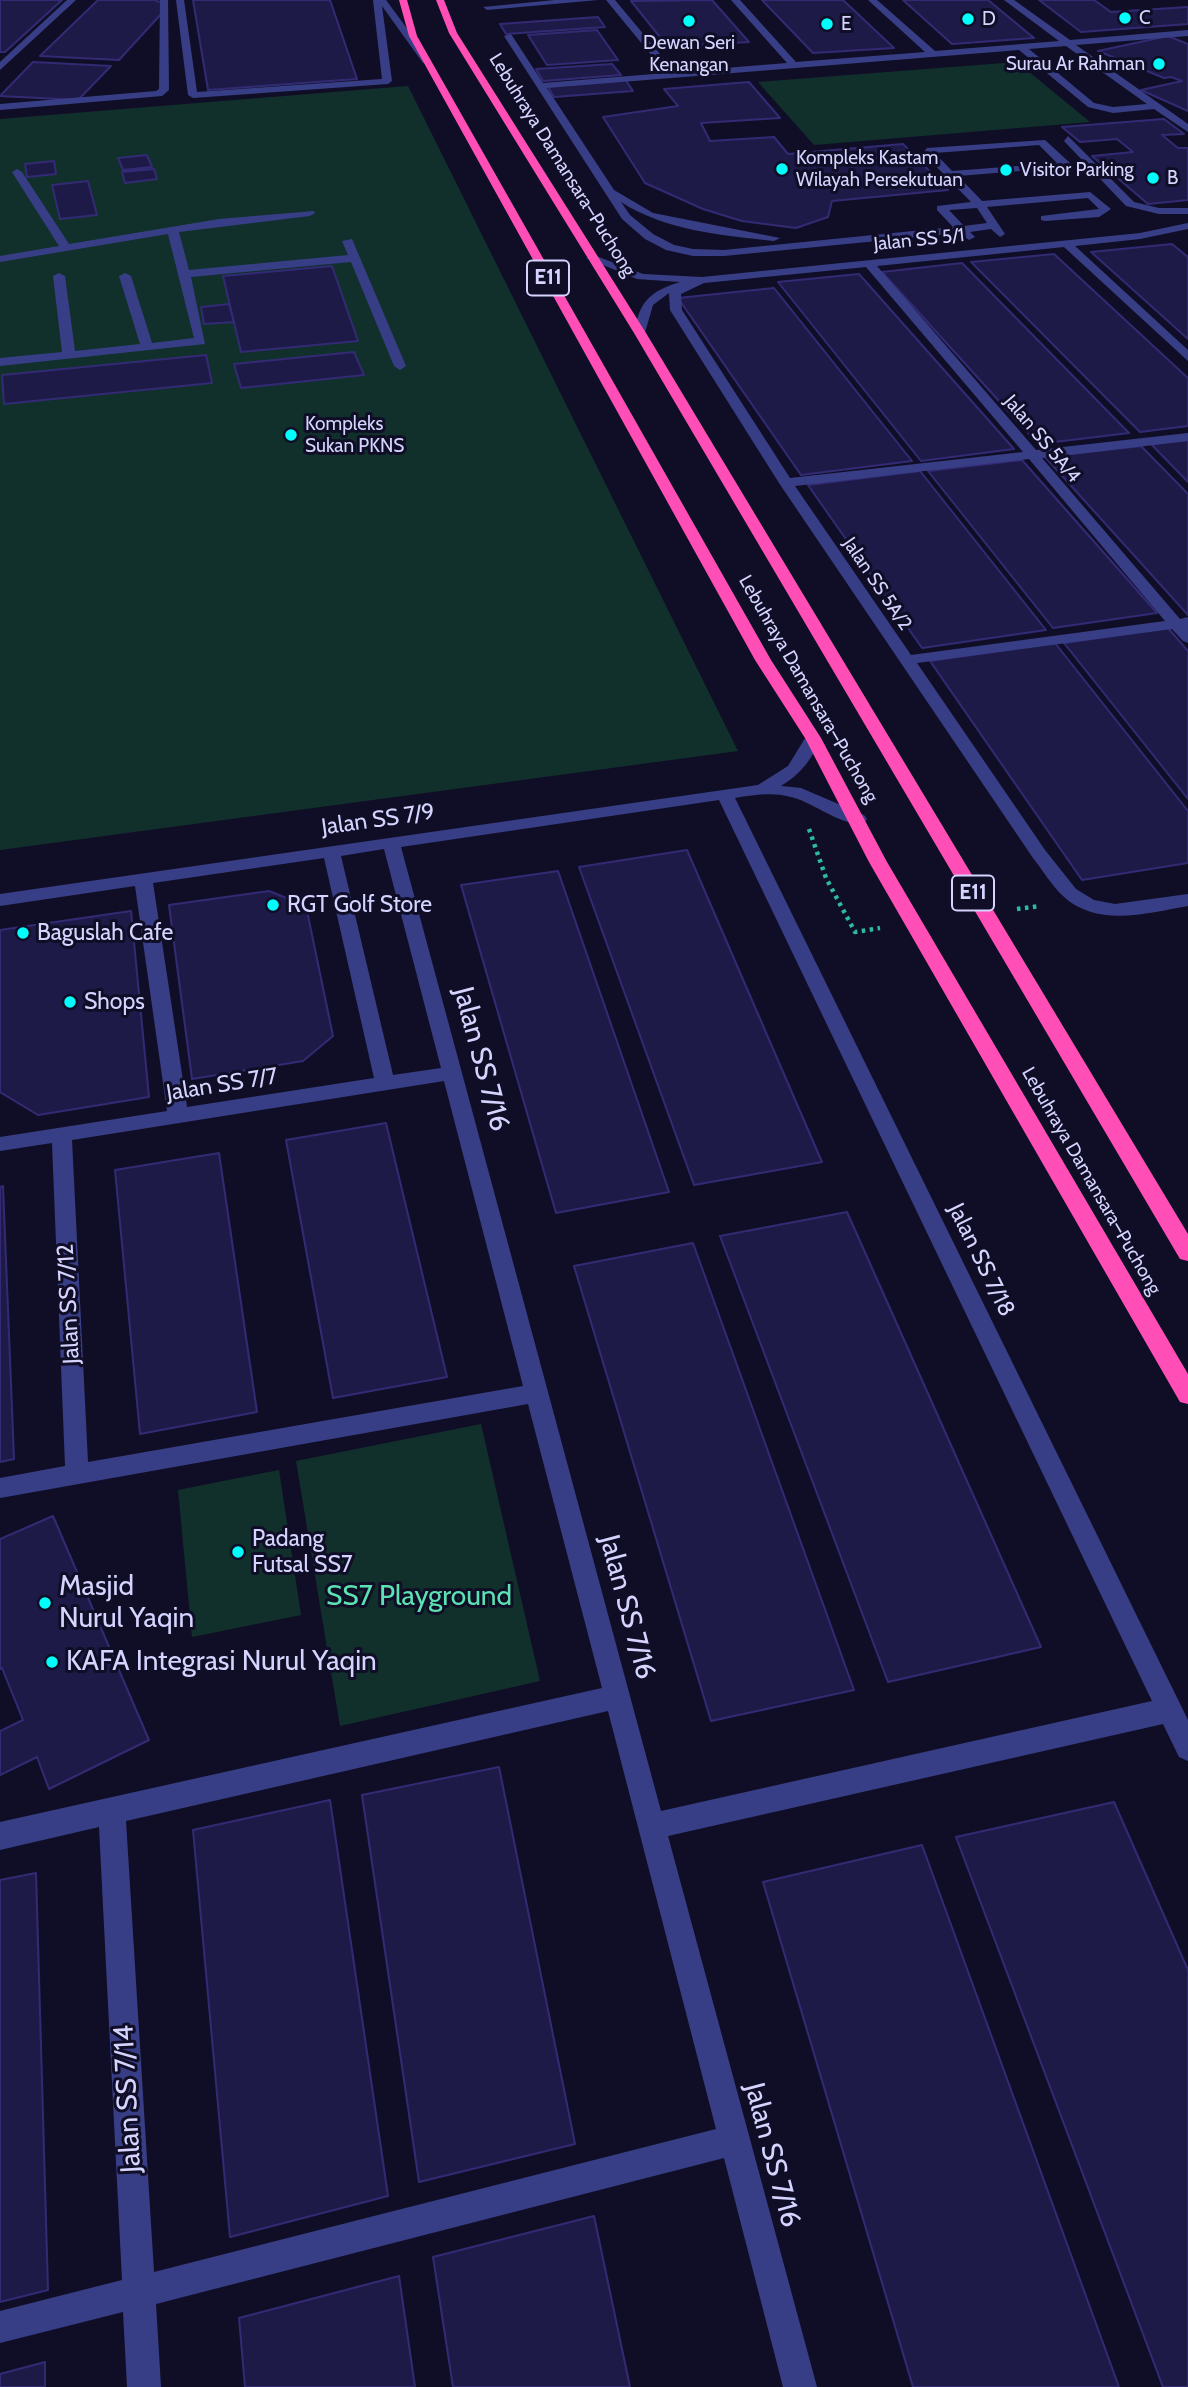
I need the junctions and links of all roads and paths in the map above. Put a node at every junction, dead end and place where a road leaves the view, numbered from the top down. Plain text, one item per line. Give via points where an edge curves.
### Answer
1 (72, 0) edge
2 (164, 0) edge
3 (180, 0) edge
4 (380, 0) edge
5 (403, 0) edge
6 (440, 0) edge
7 (594, 0) edge
8 (610, 0) edge
9 (735, 0) edge
10 (872, 0) edge
11 (1008, 0) edge
12 (487, 7) dead end
13 (1188, 33) edge
14 (508, 36) dead end
15 (1065, 43) junction
16 (1020, 46) junction
17 (932, 54) junction
18 (794, 65) junction
19 (0, 67) edge
20 (431, 68) junction
21 (673, 75) junction
22 (538, 86) junction
23 (1154, 106) junction
24 (0, 107) edge
25 (1188, 129) edge
26 (1068, 139) dead end
27 (17, 172) dead end
28 (950, 174) junction
29 (607, 188) junction
30 (980, 205) junction
31 (1188, 211) edge
32 (310, 213) dead end
33 (1045, 218) dead end
34 (992, 226) junction
35 (1188, 226) edge
36 (173, 229) junction
37 (962, 229) junction
38 (1140, 236) junction
39 (1188, 238) edge
40 (348, 241) dead end
41 (825, 243) junction
42 (1066, 243) junction
43 (65, 247) junction
44 (1014, 248) junction
45 (983, 251) junction
46 (356, 258) junction
47 (592, 258) junction
48 (0, 260) edge
49 (869, 263) junction
50 (184, 275) junction
51 (58, 276) dead end
52 (125, 276) dead end
53 (702, 280) junction
54 (640, 333) junction
55 (147, 347) junction
56 (69, 355) junction
57 (1188, 357) edge
58 (0, 362) edge
59 (400, 366) dead end
60 (1188, 437) edge
61 (1030, 454) junction
62 (786, 483) junction
63 (1182, 623) edge
64 (1188, 638) edge
65 (905, 660) junction
66 (813, 738) junction
67 (762, 789) junction
68 (795, 792) junction
69 (725, 795) junction
70 (858, 819) junction
71 (391, 843) junction
72 (331, 852) junction
73 (143, 879) junction
74 (0, 900) edge
75 (1188, 900) edge
76 (855, 932) dead end
77 (452, 1073) junction
78 (385, 1084) junction
79 (178, 1116) junction
80 (62, 1134) junction
81 (0, 1144) edge
82 (1188, 1253) edge
83 (537, 1393) junction
84 (1188, 1395) edge
85 (77, 1474) junction
86 (0, 1488) edge
87 (619, 1696) junction
88 (1169, 1710) junction
89 (1188, 1748) edge
90 (112, 1811) junction
91 (652, 1826) junction
92 (0, 1836) edge
93 (735, 2140) junction
94 (139, 2293) junction
95 (0, 2327) edge
96 (144, 2387) edge
97 (800, 2387) edge

1 - 19 street
2 - 24 street via 164,90 159,94
3 - 4 street via 193,95 387,81
4 - 20 street
5 - 20 highway, Lebuhraya Damansara–Puchong / E11 via 413,36
6 - 47 highway, Lebuhraya Damansara–Puchong / E11 via 453,33
7 - 12 street
8 - 21 street
9 - 18 street
10 - 17 street
11 - 15 street
13 - 15 street
14 - 22 street
15 - 16 street
15 - 23 street
16 - 17 street
16 - 23 street via 1091,105 1113,110
17 - 18 street
18 - 21 street
20 - 66 highway, Lebuhraya Damansara–Puchong / E11 via 763,660
21 - 22 street
22 - 29 street
23 - 25 street
26 - 31 street via 1130,204
27 - 43 street
28 - 28 street via 927,151 1041,142 1066,165
28 - 30 street
29 - 41 street via 649,215 688,225
29 - 41 street via 626,216 651,240 673,249 724,253
30 - 33 street via 1090,195 1106,209 1099,214
30 - 34 street
30 - 37 street via 941,208
32 - 36 street
34 - 37 street
34 - 44 street
35 - 38 street, Jalan SS 5/1
36 - 43 street
36 - 50 street
37 - 41 street
37 - 45 street
38 - 39 street, Jalan SS 5/1
38 - 42 street, Jalan SS 5/1
40 - 46 street
42 - 44 street, Jalan SS 5/1
42 - 57 street
43 - 48 street
44 - 45 street, Jalan SS 5/1
45 - 49 street, Jalan SS 5/1
46 - 50 street
46 - 59 street
47 - 53 street, Jalan SS 5/1 via 641,277
47 - 54 highway, Lebuhraya Damansara–Puchong / E11
49 - 53 street, Jalan SS 5/1
49 - 61 street, Jalan SS 5A/4
50 - 55 street via 201,341
51 - 56 street
52 - 55 street
53 - 54 street, Jalan SS 5/1 via 656,294 643,310
53 - 62 street, Jalan SS 5A/2 via 675,292 676,310
54 - 82 highway, Lebuhraya Damansara–Puchong / E11
55 - 56 street
56 - 58 street
60 - 61 street
61 - 62 street
61 - 63 street, Jalan SS 5A/4
62 - 65 street, Jalan SS 5A/2
63 - 64 street, Jalan SS 5A/4
63 - 65 street
65 - 75 street, Jalan SS 5A/2 via 1039,854 1073,895 1112,912
66 - 67 street, Jalan SS 7/9 via 804,760 791,774
66 - 70 highway, Lebuhraya Damansara–Puchong / E11
67 - 68 street, Jalan SS 7/9
67 - 69 street, Jalan SS 7/9
68 - 70 street, Jalan SS 7/9
68 - 76 path via 826,878
69 - 71 street, Jalan SS 7/9
69 - 88 street, Jalan SS 7/18
70 - 84 highway, Lebuhraya Damansara–Puchong / E11 via 878,862
71 - 72 street, Jalan SS 7/9
71 - 77 street, Jalan SS 7/16
72 - 73 street, Jalan SS 7/9
72 - 78 street
73 - 74 street, Jalan SS 7/9
73 - 79 street
77 - 78 street, Jalan SS 7/7
77 - 83 street, Jalan SS 7/16
78 - 79 street, Jalan SS 7/7
79 - 80 street, Jalan SS 7/7
80 - 81 street, Jalan SS 7/7
80 - 85 street, Jalan SS 7/12
83 - 85 street
83 - 87 street, Jalan SS 7/16
85 - 86 street
87 - 90 street
87 - 91 street, Jalan SS 7/16
88 - 89 street, Jalan SS 7/18
88 - 91 street
90 - 92 street
90 - 94 street, Jalan SS 7/14
91 - 93 street, Jalan SS 7/16
93 - 94 street
93 - 97 street, Jalan SS 7/16
94 - 95 street
94 - 96 street, Jalan SS 7/14

